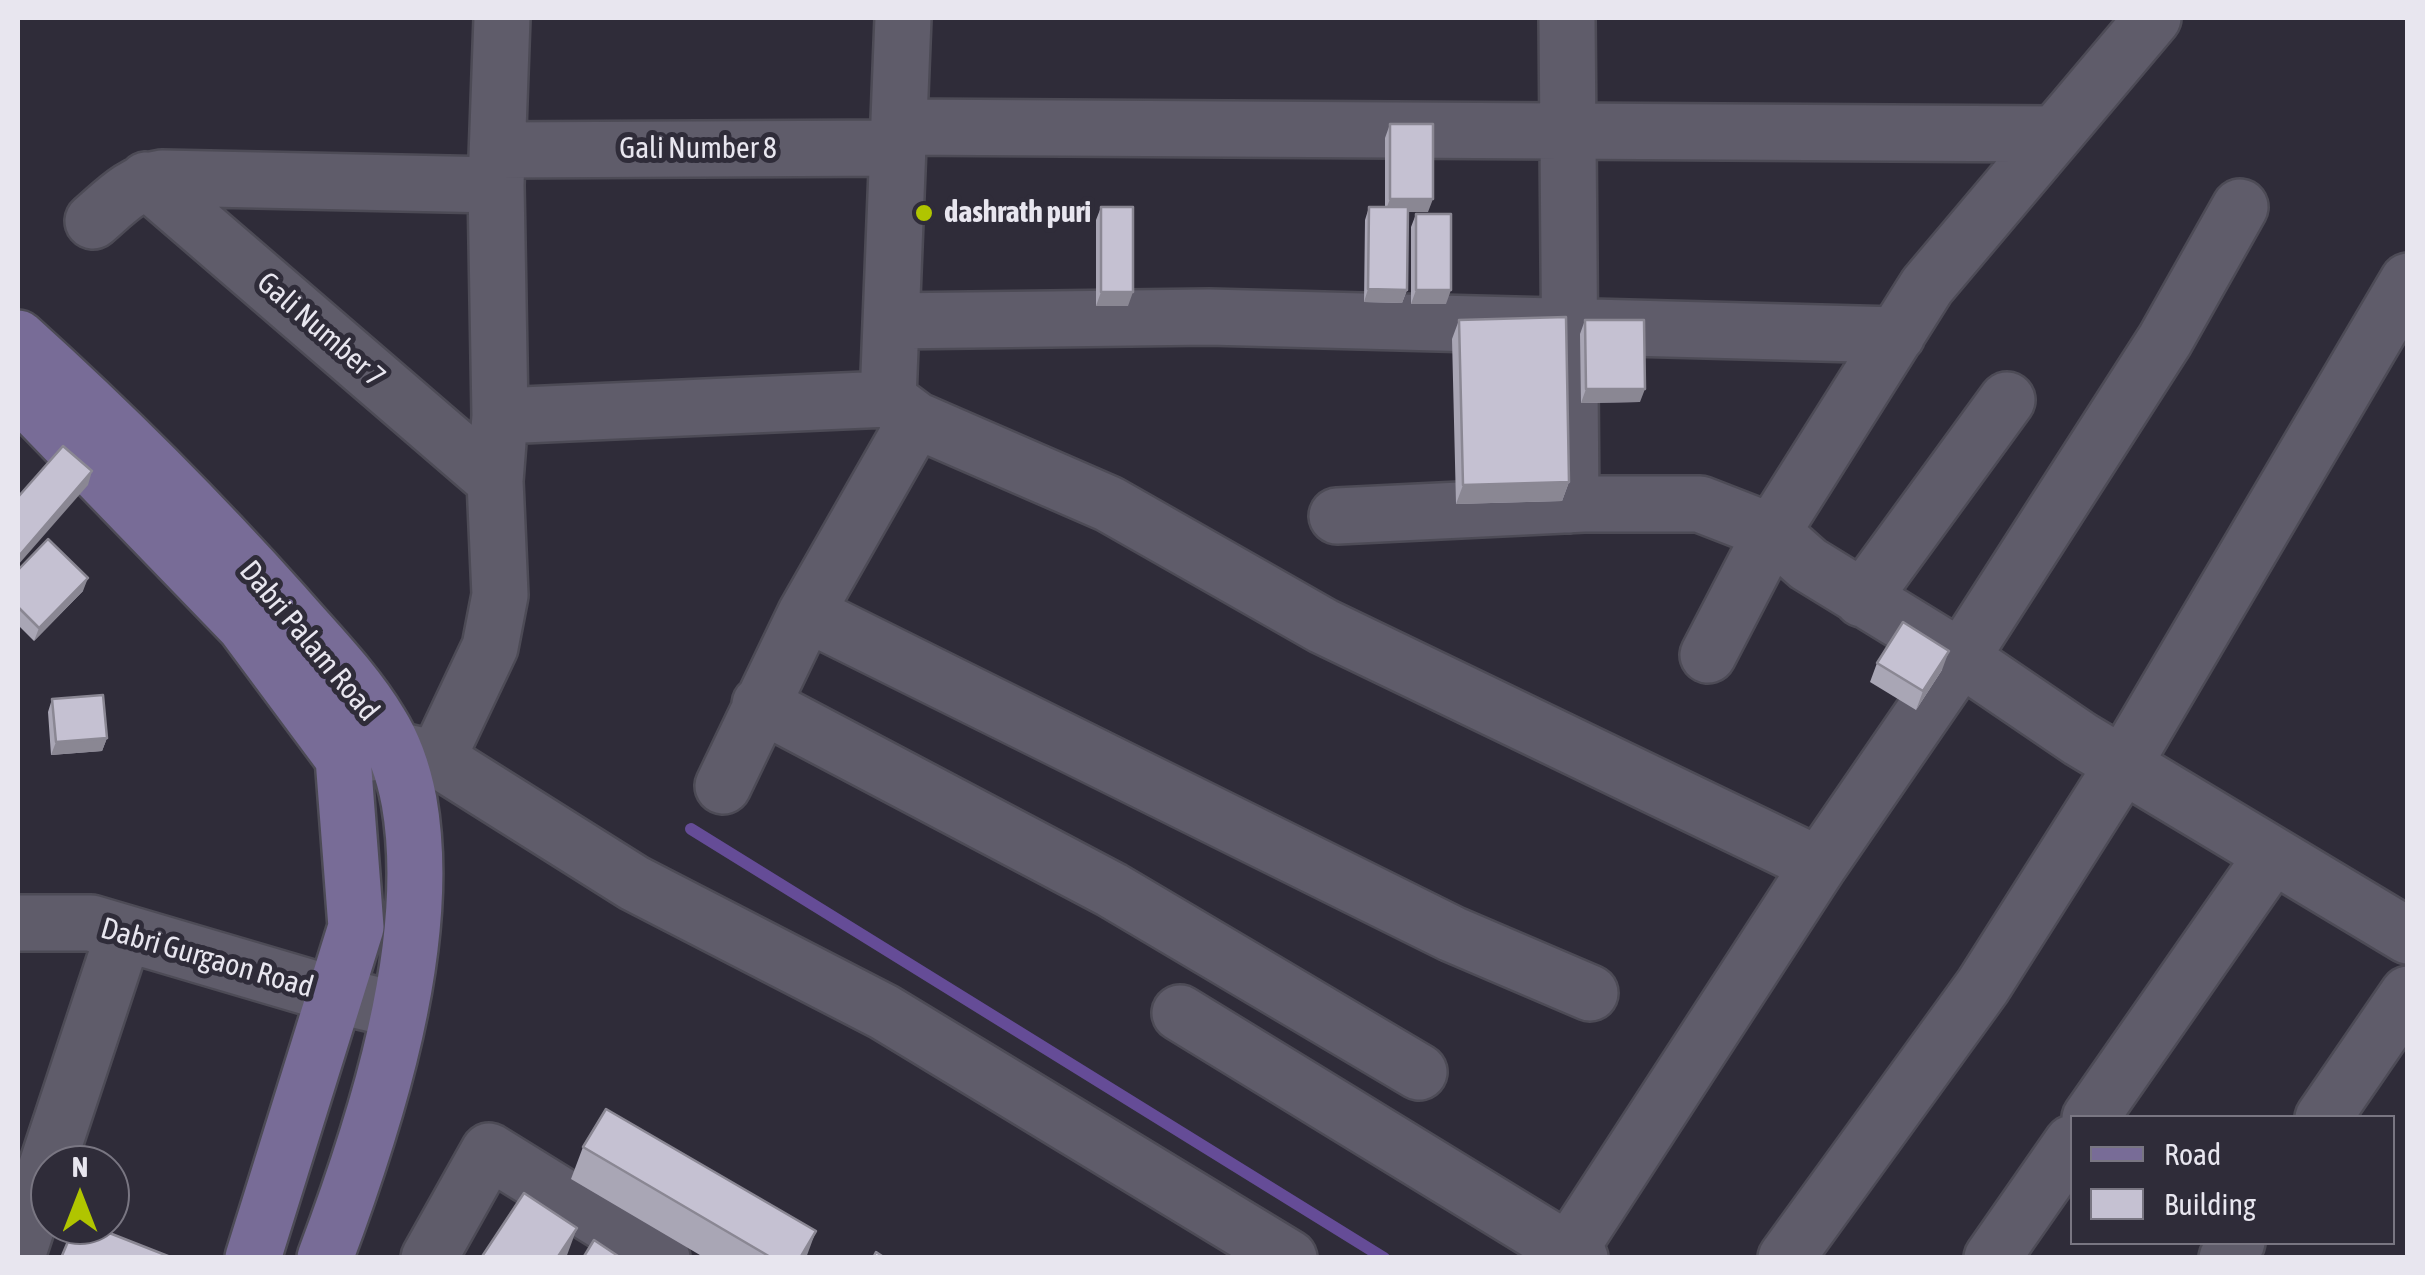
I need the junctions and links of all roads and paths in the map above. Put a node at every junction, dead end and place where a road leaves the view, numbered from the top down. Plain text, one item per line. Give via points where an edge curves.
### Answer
1 (502, 18) edge
2 (903, 18) edge
3 (1568, 18) edge
4 (2154, 18) edge
5 (1570, 132) junction
6 (2055, 134) junction
7 (898, 138) junction
8 (497, 167) junction
9 (146, 180) junction
10 (2240, 207) dead end
11 (93, 221) dead end
12 (2408, 281) edge
13 (891, 320) junction
14 (1568, 326) junction
15 (1897, 335) junction
16 (18, 338) edge
17 (18, 392) edge
18 (2008, 400) dead end
19 (902, 409) junction
20 (500, 416) junction
21 (495, 481) junction
22 (1570, 505) junction
23 (1337, 516) dead end
24 (1772, 532) junction
25 (1862, 599) junction
26 (806, 613) junction
27 (1708, 655) dead end
28 (1961, 658) junction
29 (760, 704) junction
30 (391, 755) junction
31 (2124, 765) junction
32 (723, 786) dead end
33 (2273, 855) junction
34 (1819, 865) junction
35 (18, 924) edge
36 (124, 933) junction
37 (2408, 936) edge
38 (1590, 992) dead end
39 (2408, 994) edge
40 (336, 995) junction
41 (398, 1010) junction
42 (1180, 1013) dead end
43 (1418, 1072) dead end
44 (2092, 1115) edge
45 (2325, 1115) edge
46 (2070, 1146) edge
47 (590, 1239) edge
48 (18, 1252) edge
49 (1571, 1255) edge
50 (252, 1258) edge
51 (325, 1258) edge
52 (429, 1258) edge
53 (662, 1258) edge
54 (1289, 1258) edge
55 (1786, 1258) edge
56 (1992, 1258) edge

1 - 8 street
2 - 7 street
3 - 5 street
4 - 6 street
5 - 6 street, Gali Number 8
5 - 7 street, Gali Number 8
5 - 14 street
6 - 15 street via 1927,286
7 - 8 street, Gali Number 8
7 - 13 street
8 - 9 street, Gali Number 8
8 - 20 street
9 - 11 street
9 - 21 street, Gali Number 7
10 - 28 street via 2165,340
12 - 31 street
13 - 14 street via 1209,316
13 - 19 street
14 - 15 street
14 - 22 street
15 - 24 street
16 - 30 main road, Dabri Palam Road via 253,570 380,722
17 - 30 main road, Dabri Palam Road via 245,626
18 - 25 street
19 - 20 street
19 - 26 street
19 - 34 street via 1108,504 1323,626
20 - 21 street
21 - 30 street via 500,594 490,647 460,704
22 - 23 street
22 - 24 street via 1700,504
24 - 25 street
24 - 27 street
25 - 28 street
26 - 29 street
26 - 38 street via 1452,934
28 - 31 street
28 - 34 street
29 - 32 street
29 - 43 street via 1112,890
30 - 40 main road, Dabri Palam Road
30 - 41 main road, Dabri Palam Road via 408,799 415,866
30 - 54 street via 884,1012
31 - 33 street
31 - 55 street via 1983,986
33 - 37 street
33 - 44 street
34 - 49 street
35 - 36 street, Dabri Gurgaon Road via 91,924
36 - 40 street, Dabri Gurgaon Road
36 - 48 street
39 - 45 street
40 - 41 street, Dabri Gurgaon Road
40 - 50 main road, Dabri Palam Road
41 - 51 main road, Dabri Palam Road via 359,1168
42 - 49 street
46 - 56 street
47 - 52 street via 488,1150
47 - 53 street

